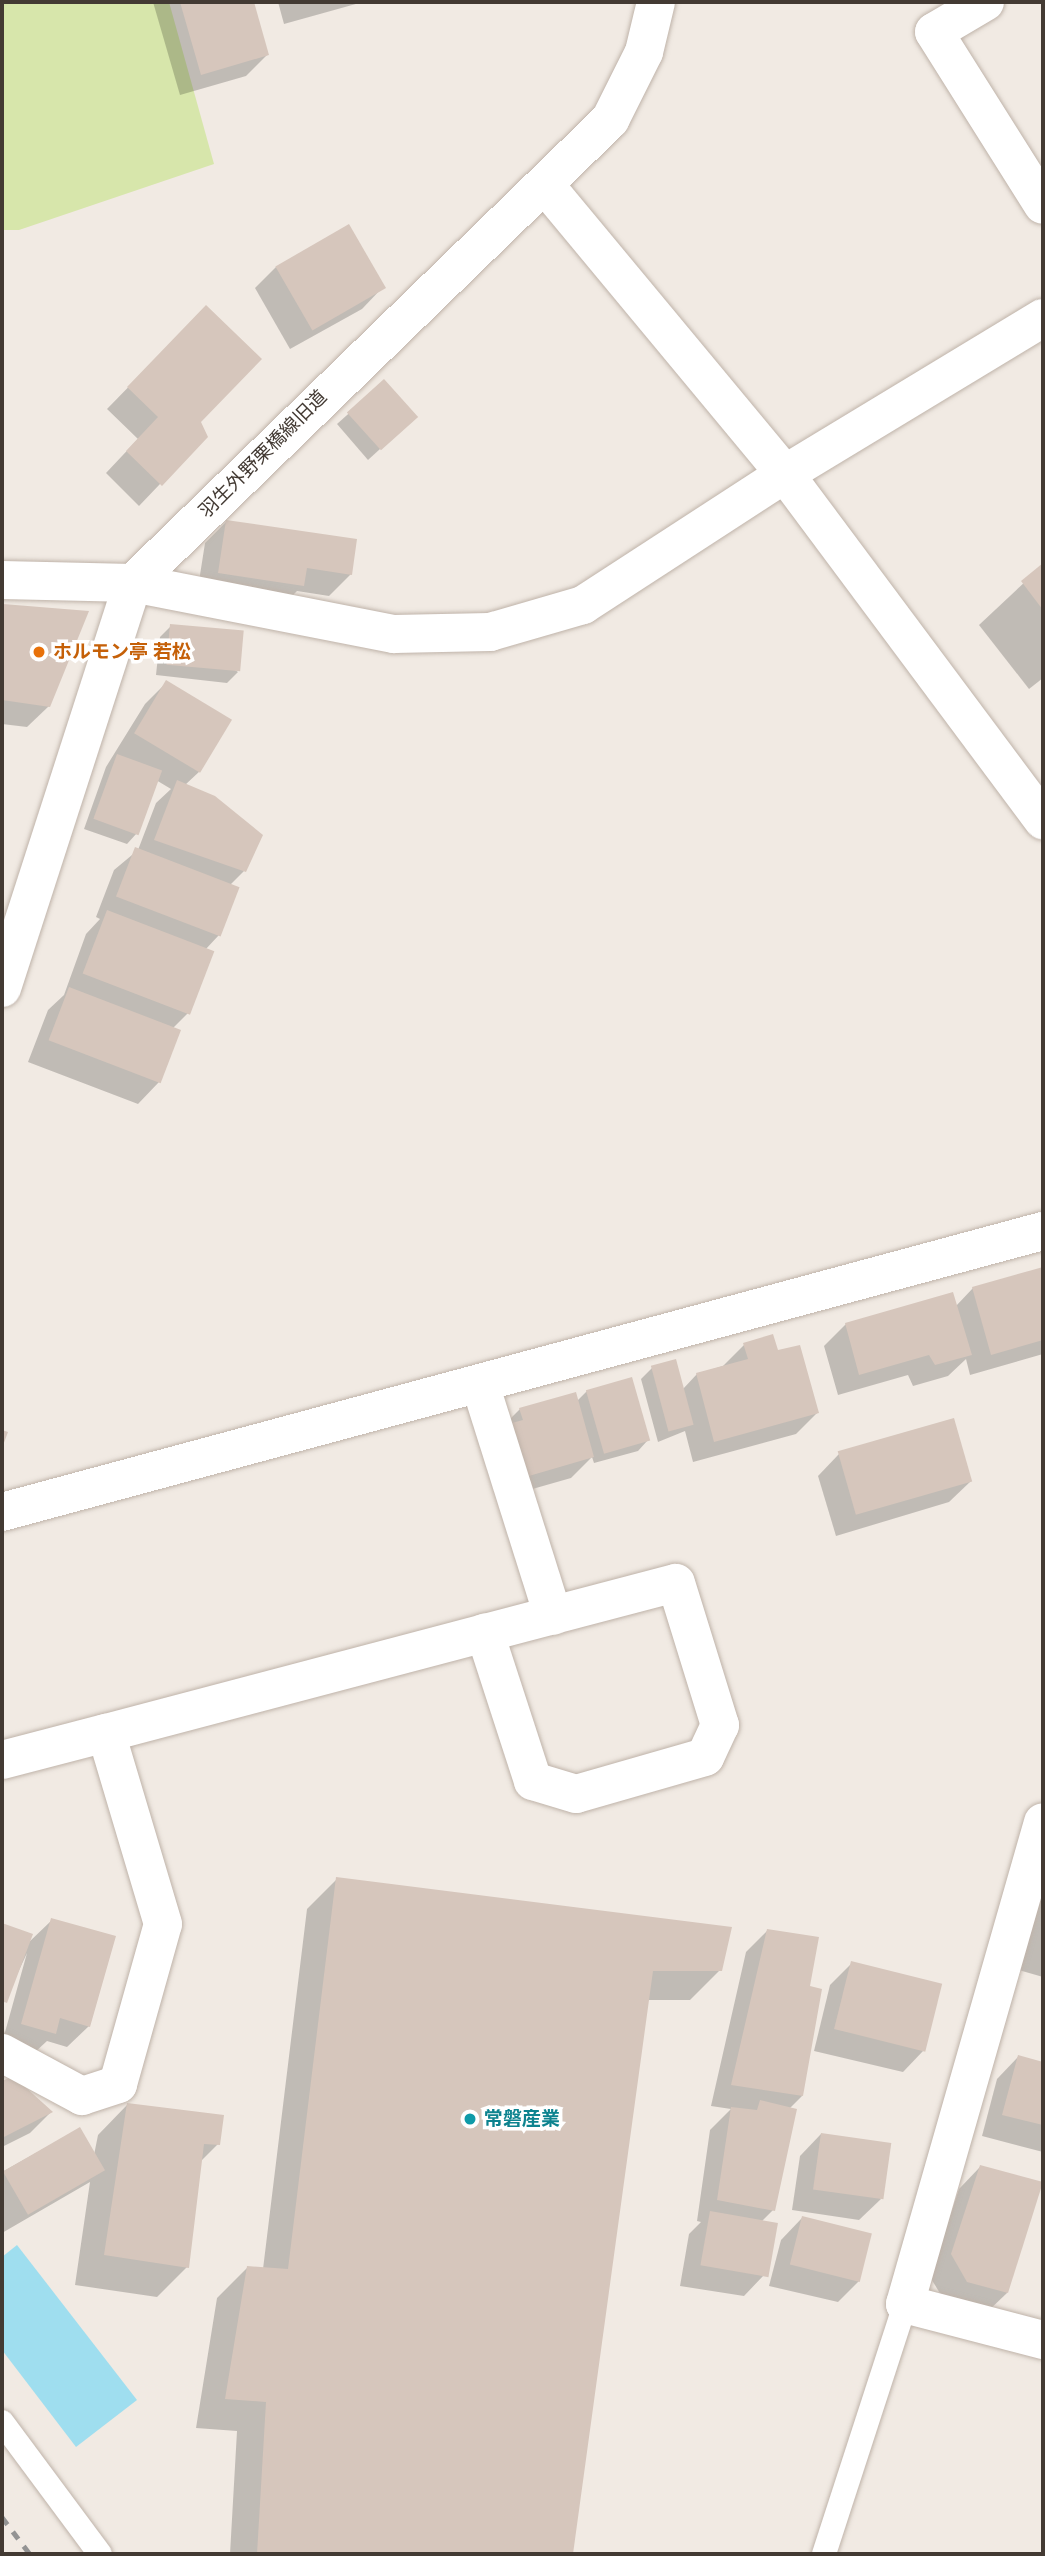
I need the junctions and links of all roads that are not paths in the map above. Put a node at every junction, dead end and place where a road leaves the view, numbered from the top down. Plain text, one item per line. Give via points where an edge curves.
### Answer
1 (656, 2) edge
2 (985, 2) edge
3 (545, 186) junction
4 (1043, 205) edge
5 (1043, 318) edge
6 (785, 474) junction
7 (2, 580) edge
8 (133, 583) junction
9 (1043, 820) edge
10 (2, 988) edge
11 (1043, 1231) edge
12 (480, 1384) junction
13 (2, 1512) edge
14 (553, 1616) junction
15 (485, 1633) junction
16 (106, 1733) junction
17 (2, 1760) edge
18 (1043, 1822) edge
19 (2, 2053) edge
20 (905, 2304) junction
21 (1043, 2340) edge
22 (2, 2421) edge
23 (100, 2554) edge
24 (824, 2554) edge

1 - 3 street, 羽生外野栗橋線旧道 via 644,52 610,120
2 - 4 street via 934,32
3 - 6 street
3 - 8 street, 羽生外野栗橋線旧道 via 338,380
5 - 6 street
6 - 8 street via 583,605 490,632 394,634
6 - 9 street
7 - 8 street
8 - 10 street, 羽生外野栗橋線旧道
11 - 12 street
12 - 13 street
12 - 14 street
14 - 15 street
14 - 15 street via 676,1583 720,1725 705,1757 576,1794 533,1782
15 - 16 street
16 - 17 street
16 - 19 street via 163,1924 118,2084 82,2096
18 - 20 street
20 - 21 street
20 - 24 lane
22 - 23 lane

